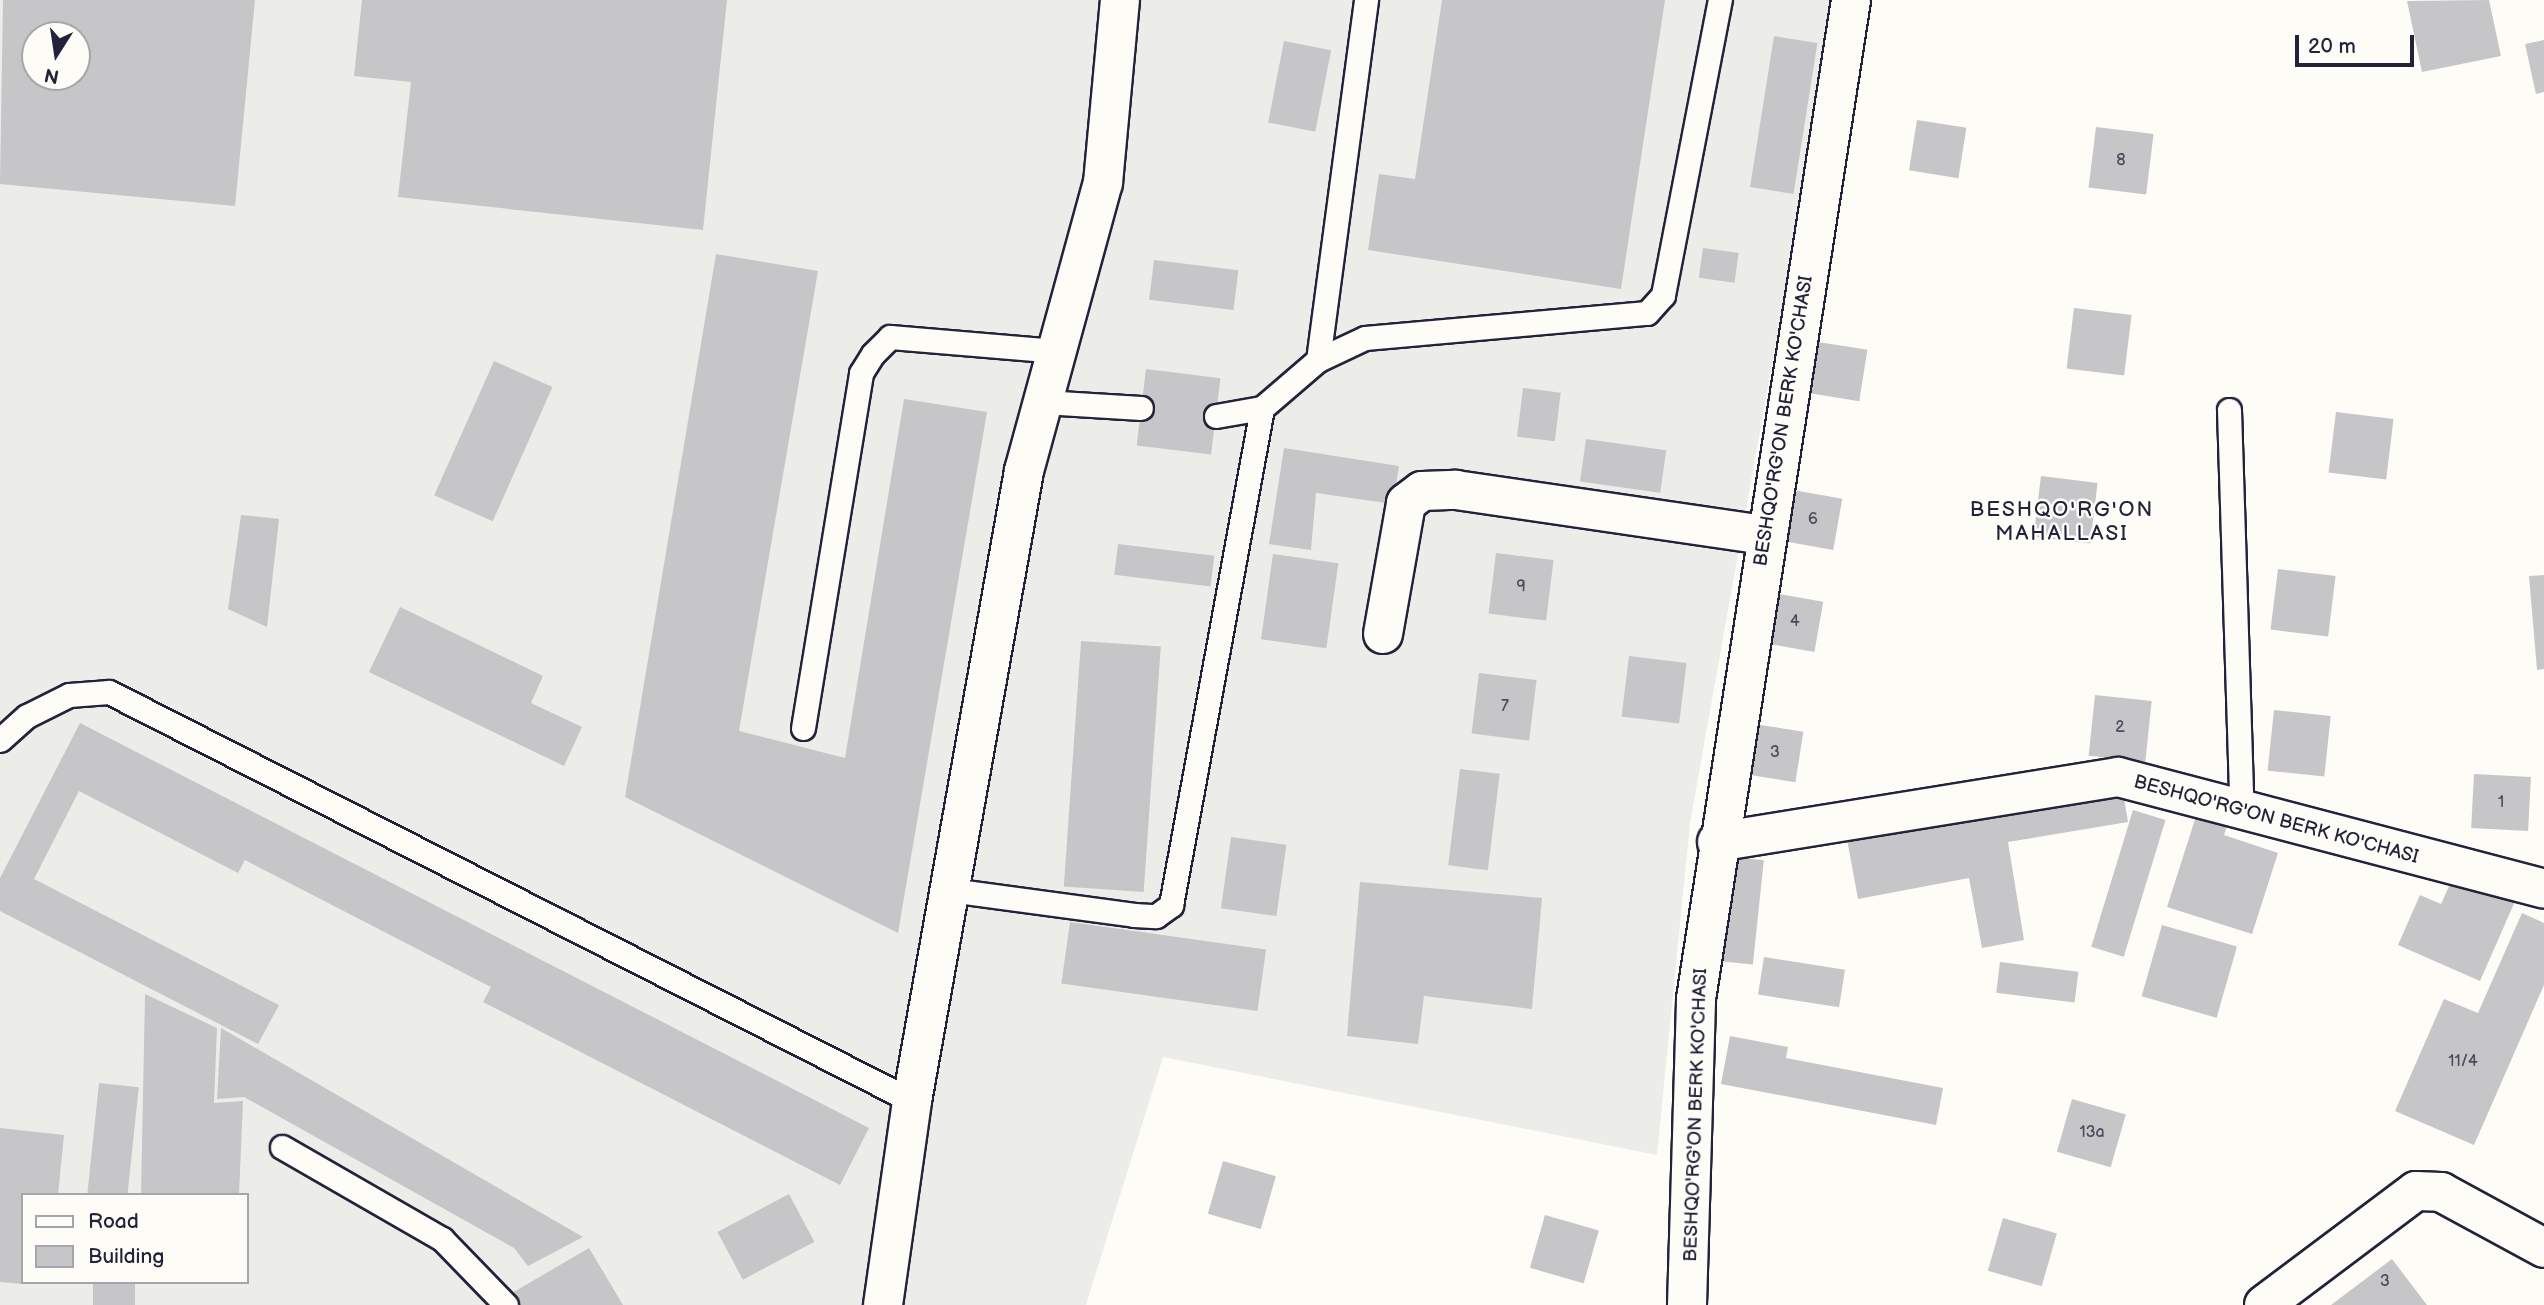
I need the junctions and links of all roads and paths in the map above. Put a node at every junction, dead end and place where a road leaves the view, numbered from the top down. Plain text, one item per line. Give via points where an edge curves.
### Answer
1 (1120, 0) edge
2 (1366, 0) edge
3 (1720, 0) edge
4 (1851, 0) edge
5 (1058, 351) junction
6 (1318, 360) junction
7 (1043, 402) junction
8 (1141, 408) dead end
9 (1262, 408) junction
10 (2229, 410) dead end
11 (1216, 416) dead end
12 (1766, 534) junction
13 (1383, 634) dead end
14 (803, 728) dead end
15 (0, 740) edge
16 (2242, 813) junction
17 (1717, 842) junction
18 (2544, 888) edge
19 (950, 890) junction
20 (912, 1101) junction
21 (282, 1147) dead end
22 (2544, 1248) edge
23 (506, 1305) edge
24 (883, 1305) edge
25 (1687, 1305) edge
26 (2264, 1305) edge

1 - 5 street via 1103,183
2 - 6 lane
3 - 6 lane via 1663,295 1647,313 1365,338
4 - 12 street, BESHQO'RG'ON BERK KO'CHASI
5 - 7 street
5 - 14 lane via 890,337 873,354 861,373
6 - 9 lane
7 - 8 lane
7 - 19 street via 1024,471
9 - 11 lane
9 - 19 lane via 1171,905 1156,916 1134,915
10 - 16 lane
12 - 13 street via 1457,490 1422,491 1406,503
12 - 17 street, BESHQO'RG'ON BERK KO'CHASI
15 - 20 lane via 27,716 69,695 109,692
16 - 17 street, BESHQO'RG'ON BERK KO'CHASI via 2118,777
16 - 18 street, BESHQO'RG'ON BERK KO'CHASI
17 - 25 street, BESHQO'RG'ON BERK KO'CHASI via 1696,999
19 - 20 street
20 - 24 street
21 - 23 lane via 442,1239
22 - 26 street via 2441,1192 2416,1191

